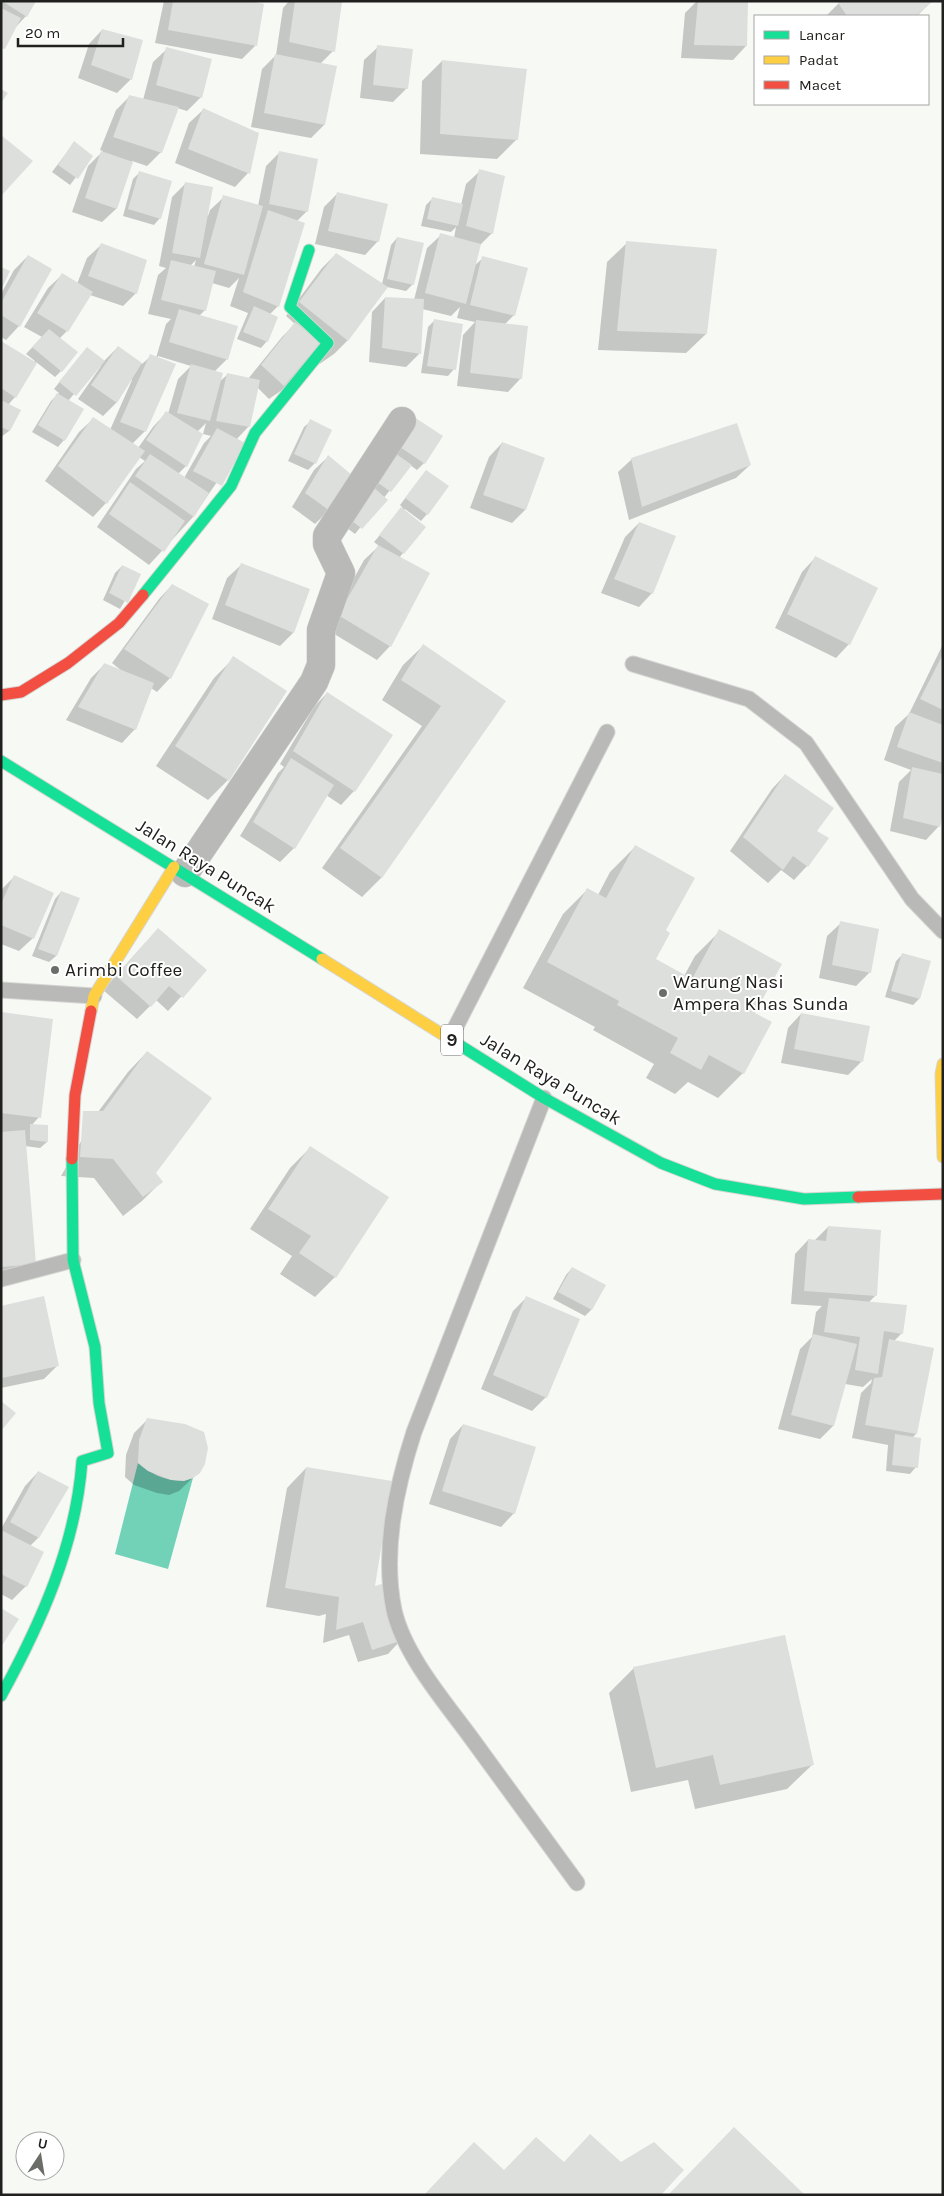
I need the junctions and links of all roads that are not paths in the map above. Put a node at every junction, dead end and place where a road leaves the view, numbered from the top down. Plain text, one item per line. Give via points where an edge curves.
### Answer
1 (309, 250) dead end
2 (402, 421) dead end
3 (633, 664) dead end
4 (1, 695) edge
5 (607, 732) dead end
6 (1, 761) edge
7 (180, 870) junction
8 (943, 931) edge
9 (1, 990) edge
10 (94, 996) junction
11 (450, 1038) junction
12 (943, 1064) edge
13 (544, 1098) junction
14 (943, 1157) edge
15 (943, 1194) edge
16 (73, 1260) junction
17 (1, 1279) edge
18 (1, 1696) edge
19 (577, 1883) dead end

1 - 4 main road via 290,307 328,343 255,433 231,486 119,622 68,663 20,692
2 - 7 street via 327,536 327,544 341,573 320,630 321,665 314,682
3 - 8 lane via 749,698 806,742 912,899
5 - 11 lane
6 - 7 main road, Jalan Raya Puncak / 9
7 - 10 main road
7 - 11 main road, Jalan Raya Puncak / 9
9 - 10 lane
10 - 16 main road via 74,1094
11 - 13 main road, Jalan Raya Puncak / 9
12 - 14 main road
13 - 15 main road, Jalan Raya Puncak / 9 via 661,1163 715,1184 804,1199
13 - 19 lane via 414,1432 401,1472 389,1567 395,1612 410,1650
16 - 17 lane
16 - 18 main road via 95,1347 99,1402 108,1454 82,1460 79,1500 56,1583

